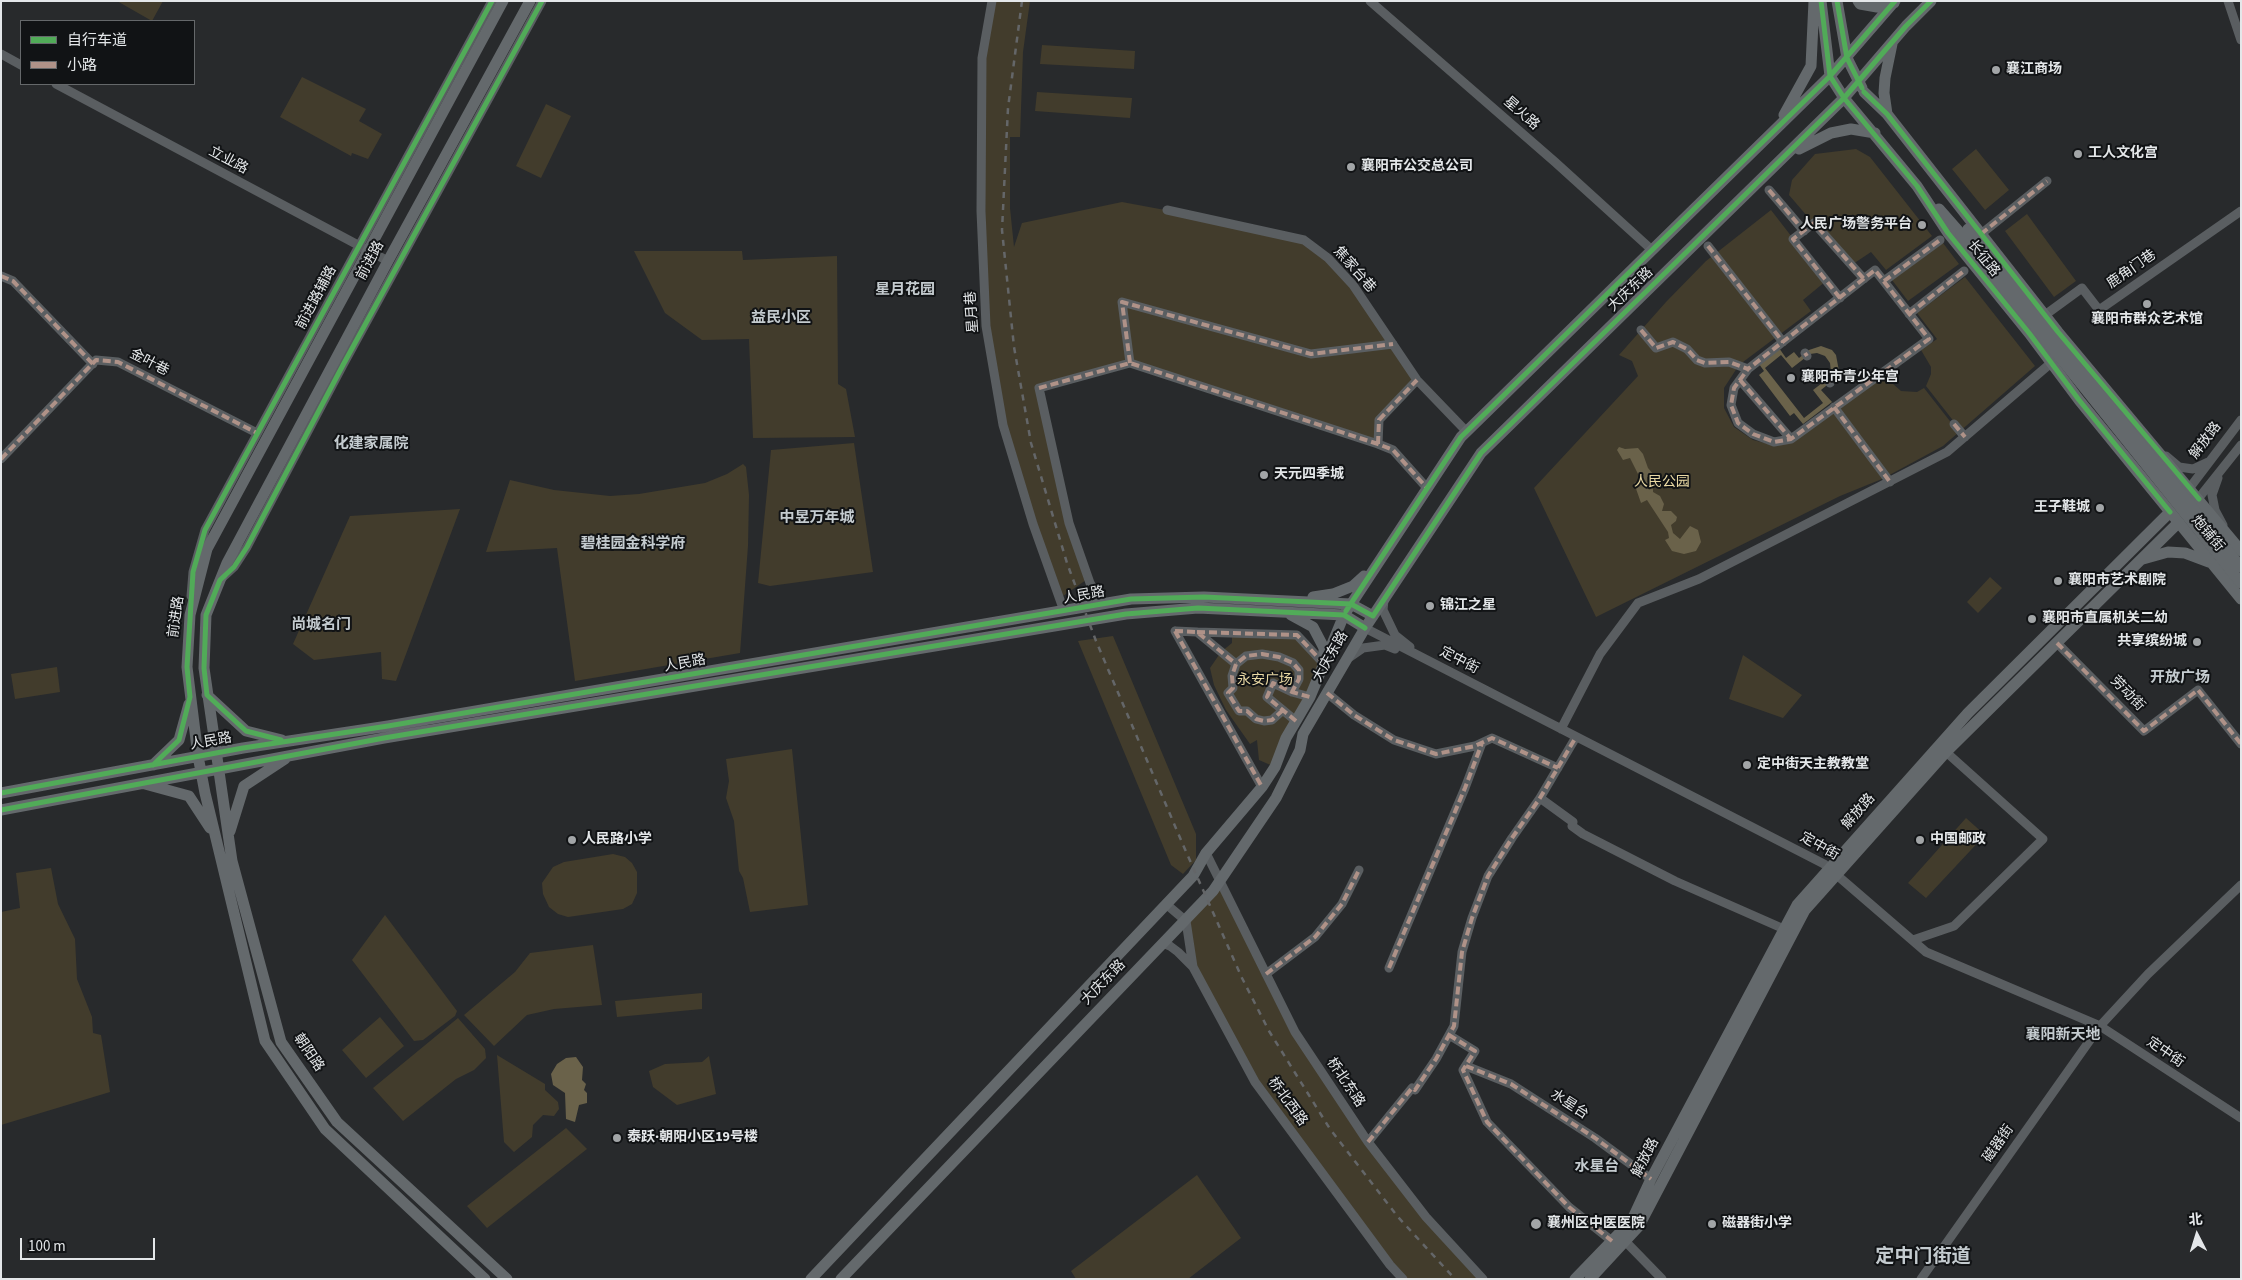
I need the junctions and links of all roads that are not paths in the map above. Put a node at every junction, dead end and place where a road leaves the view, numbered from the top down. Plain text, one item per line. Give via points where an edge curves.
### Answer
1 (492, 1) edge
2 (503, 1) edge
3 (530, 1) edge
4 (542, 1) edge
5 (992, 1) edge
6 (1370, 1) edge
7 (1814, 1) edge
8 (1821, 1) edge
9 (1837, 1) edge
10 (1858, 1) edge
11 (1930, 1) edge
12 (2228, 1) edge
13 (1894, 2) edge
14 (2241, 40) edge
15 (1893, 42) junction
16 (1, 54) edge
17 (1847, 58) junction
18 (20, 64) edge
19 (1830, 76) junction
20 (58, 85) edge
21 (1862, 88) junction
22 (1844, 98) junction
23 (1885, 117) junction
24 (1776, 128) junction
25 (1875, 133) junction
26 (1782, 158) junction
27 (2047, 181) dead end
28 (1917, 186) junction
29 (1769, 190) dead end
30 (1167, 210) dead end
31 (2241, 211) edge
32 (1804, 231) junction
33 (1964, 231) junction
34 (1981, 234) junction
35 (1940, 240) dead end
36 (1708, 246) dead end
37 (362, 248) junction
38 (1652, 250) junction
39 (388, 261) junction
40 (1964, 271) dead end
41 (1, 276) edge
42 (1864, 279) junction
43 (1884, 281) junction
44 (1840, 298) junction
45 (1909, 314) junction
46 (2045, 315) junction
47 (1641, 330) dead end
48 (1783, 342) junction
49 (1392, 344) junction
50 (1130, 363) junction
51 (2051, 363) junction
52 (93, 364) junction
53 (1748, 369) junction
54 (1417, 380) junction
55 (1740, 380) junction
56 (1834, 408) junction
57 (2241, 420) edge
58 (1954, 424) dead end
59 (1467, 432) junction
60 (257, 433) junction
61 (1965, 437) junction
62 (1791, 439) junction
63 (1378, 444) junction
64 (2241, 445) edge
65 (2154, 447) junction
66 (1, 460) edge
67 (2210, 461) junction
68 (2220, 473) junction
69 (1890, 482) junction
70 (1427, 488) junction
71 (2189, 489) junction
72 (2153, 492) junction
73 (2199, 499) junction
74 (2170, 512) junction
75 (2178, 523) junction
76 (2158, 524) junction
77 (2230, 538) junction
78 (2241, 551) edge
79 (2141, 560) junction
80 (1379, 561) junction
81 (2211, 563) junction
82 (2241, 567) edge
83 (220, 580) junction
84 (2241, 583) edge
85 (1384, 599) junction
86 (2241, 599) edge
87 (1290, 601) junction
88 (1102, 604) junction
89 (1351, 604) junction
90 (1064, 611) junction
91 (1287, 614) junction
92 (190, 615) junction
93 (1344, 615) junction
94 (1373, 616) junction
95 (1365, 628) junction
96 (1196, 632) junction
97 (2056, 643) junction
98 (1346, 660) junction
99 (1426, 660) junction
100 (1236, 664) junction
101 (1325, 665) junction
102 (1292, 692) junction
103 (1327, 693) junction
104 (207, 695) junction
105 (190, 697) junction
106 (1310, 697) junction
107 (1282, 710) junction
108 (1296, 721) junction
109 (1560, 729) junction
110 (1576, 737) junction
111 (289, 741) junction
112 (1482, 743) junction
113 (2241, 744) edge
114 (1946, 752) junction
115 (216, 753) junction
116 (290, 755) junction
117 (198, 756) junction
118 (153, 765) junction
119 (1558, 768) junction
120 (218, 769) junction
121 (201, 772) junction
122 (141, 783) junction
123 (1262, 787) junction
124 (1, 793) edge
125 (1540, 798) junction
126 (1, 810) edge
127 (228, 835) junction
128 (215, 836) junction
129 (1206, 853) junction
130 (1359, 870) dead end
131 (1834, 870) junction
132 (1219, 880) junction
133 (2241, 885) edge
134 (1166, 904) junction
135 (1186, 921) junction
136 (1784, 929) junction
137 (1913, 940) junction
138 (1162, 944) junction
139 (1193, 967) junction
140 (1389, 968) dead end
141 (1266, 974) junction
142 (2100, 1026) junction
143 (1449, 1035) junction
144 (1466, 1066) junction
145 (2241, 1118) edge
146 (1368, 1142) junction
147 (1651, 1179) junction
148 (1612, 1241) junction
149 (1625, 1241) junction
150 (485, 1279) edge
151 (507, 1279) edge
152 (811, 1279) edge
153 (842, 1279) edge
154 (1404, 1279) edge
155 (1483, 1279) edge
156 (1576, 1279) edge
157 (1590, 1279) edge
158 (1662, 1279) edge
159 (1921, 1279) edge

1 - 37 street, 前进路辅路
2 - 37 main road, 前进路
3 - 39 main road, 前进路
4 - 83 street via 342,365 247,547 234,567
5 - 90 street, 星月巷 via 982,58 981,211 986,326 1003,425
6 - 38 street, 星火路
7 - 24 main road via 1811,66
8 - 19 main road, 长征路
9 - 17 main road, 长征路
10 - 13 main road via 1877,7
11 - 15 main road, 大庆东路
12 - 14 street
13 - 17 main road, 大庆东路
15 - 21 main road, 大庆东路
15 - 23 main road via 1885,78
16 - 18 street
17 - 19 main road, 大庆东路
17 - 21 main road, 长征路
19 - 22 main road, 长征路
19 - 24 main road, 大庆东路
20 - 37 street, 立业路
21 - 22 main road, 大庆东路
21 - 23 main road, 长征路
22 - 25 main road, 长征路
22 - 26 main road, 大庆东路
23 - 33 main road
23 - 34 main road, 长征路
24 - 38 main road, 大庆东路
25 - 26 main road via 1850,129 1831,133
25 - 28 main road, 长征路
26 - 85 main road, 大庆东路 via 1481,453
27 - 34 street
28 - 33 main road
28 - 51 main road, 长征路 via 1948,233
29 - 32 street
30 - 49 street, 焦家台巷 via 1304,240 1328,258 1353,285
31 - 46 street, 鹿角门巷 via 2099,310 2082,288
32 - 42 street via 1814,224
32 - 44 street via 1793,239
33 - 82 main road, bridge
33 - 84 main road, bridge
34 - 46 main road, 长征路
35 - 43 street
36 - 48 street
37 - 39 street, 立业路
37 - 60 street, 前进路辅路
37 - 92 main road, 前进路 via 207,549
38 - 59 main road, 大庆东路
39 - 83 main road, 前进路
40 - 45 street
41 - 52 street via 13,281
42 - 43 street via 1875,270
42 - 44 street
43 - 45 street
44 - 48 street
45 - 56 street via 1928,339
46 - 65 main road, 长征路
47 - 53 street via 1656,348 1673,342 1687,348 1697,360 1705,363 1729,362
48 - 53 street
49 - 50 street via 1311,354 1122,302
49 - 54 street, 焦家台巷
50 - 63 street
50 - 88 street via 1039,388 1069,523 1090,583
51 - 61 street
51 - 72 main road, 长征路
52 - 60 street, 金叶巷 via 96,360 118,362
52 - 66 street
53 - 55 street
54 - 59 street, 焦家台巷
54 - 63 street via 1380,420
55 - 62 street
55 - 62 street via 1734,388 1732,406 1738,423 1752,434 1774,442
56 - 62 street
56 - 69 street
57 - 67 street, 解放路
58 - 61 street
59 - 70 main road, 大庆东路
60 - 92 street, 前进路辅路 via 204,530 193,572
61 - 69 street via 1947,452
63 - 70 street via 1393,450
64 - 68 street, 解放路
65 - 67 street via 2179,467 2193,469
65 - 71 main road, 长征路
67 - 71 street, 解放路
68 - 73 street, 解放路
68 - 77 street via 2212,496 2215,510
69 - 109 street via 1699,579 1638,603 1600,654
70 - 80 main road, 大庆东路
71 - 73 main road, 长征路
71 - 74 street, 解放路
72 - 74 main road, 长征路
72 - 76 main road via 2160,511
73 - 75 street, 解放路
73 - 77 main road, 炮铺街
74 - 75 main road, 炮铺街
74 - 76 main road, 解放路
75 - 79 main road, 解放路
75 - 81 main road, 炮铺街
76 - 131 main road, 解放路 via 1968,713
77 - 78 main road, 炮铺街
79 - 81 main road via 2168,552 2185,553
79 - 97 main road, 解放路
80 - 87 main road via 1353,586 1333,594
80 - 89 main road, 大庆东路
81 - 86 main road, 炮铺街
83 - 104 main road, 前进路 via 206,614 204,668
85 - 94 main road, 大庆东路
85 - 99 street via 1383,610 1395,635
87 - 88 main road, 人民路 via 1204,597 1131,599
87 - 89 main road, 人民路
88 - 90 main road, 人民路
89 - 93 main road, 大庆东路
89 - 94 main road, 人民路
90 - 111 main road, 人民路
91 - 93 main road, 人民路
91 - 101 main road via 1313,627 1324,648
91 - 116 main road, 人民路 via 1198,608 1126,614
92 - 105 main road, 前进路 via 187,667
93 - 95 main road
93 - 101 main road, 大庆东路
94 - 95 main road, 大庆东路
95 - 98 main road, 大庆东路
95 - 99 street, 定中街
96 - 100 street
96 - 101 street via 1297,635
96 - 123 street via 1175,631
97 - 113 street, 劳动街 via 2144,732 2198,690
97 - 114 main road, 解放路
98 - 99 street via 1363,648 1385,645
98 - 103 main road, 大庆东路
99 - 109 street, 定中街
100 - 102 street via 1246,656 1279,657 1299,670 1299,680
100 - 107 street via 1232,676 1234,688 1228,694 1240,711 1247,711 1264,721 1272,720
101 - 106 main road, 大庆东路
102 - 106 street
102 - 107 street via 1273,683 1267,697
103 - 112 street via 1354,715 1394,740 1436,754
103 - 132 main road, 大庆东路 via 1303,734 1300,750 1276,798
104 - 111 main road via 246,731
104 - 115 main road, 前进路
105 - 117 main road, 前进路
105 - 118 main road via 179,740
106 - 108 main road, 大庆东路
107 - 108 street
108 - 123 main road, 大庆东路
109 - 110 street, 定中街
110 - 119 street
110 - 131 street, 定中街
111 - 115 main road, 人民路
112 - 119 street via 1492,738
112 - 140 street
114 - 131 main road, 解放路
114 - 137 street via 2043,839 1954,926
115 - 117 main road, 人民路
115 - 120 main road, 前进路
116 - 120 main road, 人民路
116 - 127 main road via 244,786
117 - 118 main road, 人民路
117 - 121 main road, 前进路
118 - 124 main road, 人民路
119 - 125 street
120 - 121 main road, 人民路
120 - 127 main road, 朝阳路
121 - 122 main road, 人民路
121 - 128 main road, 朝阳路
122 - 126 main road, 人民路
122 - 128 main road via 189,796
123 - 129 main road, 大庆东路
125 - 136 street via 1573,822 1572,826 1583,834 1675,881
125 - 143 street via 1488,876 1462,952 1454,1026
127 - 151 main road, 朝阳路 via 232,861 281,1042 337,1122
128 - 150 main road, 朝阳路 via 265,1041 325,1129
129 - 132 street, 桥北东路
129 - 134 main road, 大庆东路 via 1193,876
130 - 141 street via 1342,904 1315,937
131 - 136 main road, 解放路 via 1797,905
131 - 137 street, 定中街
131 - 149 main road, 解放路 via 1806,910 1639,1226
132 - 135 main road, 大庆东路
132 - 141 street, 桥北东路
133 - 142 street, 磁器街 via 2148,974
134 - 135 street
134 - 152 main road, 大庆东路
135 - 138 main road, 大庆东路
135 - 139 street, 桥北西路
136 - 147 main road, 解放路
137 - 142 street, 定中街 via 1926,952
138 - 139 street via 1174,949
138 - 153 main road, 大庆东路
139 - 154 street, 桥北西路 via 1255,1082 1390,1265
141 - 146 street, 桥北东路 via 1295,1032
142 - 145 street, 定中街
142 - 159 street, 磁器街
143 - 144 street via 1475,1051
143 - 146 street via 1415,1090 1412,1088
144 - 147 street, 水星台 via 1512,1084
144 - 148 street via 1463,1070 1487,1122 1569,1207
146 - 155 street, 桥北东路 via 1426,1217
147 - 148 main road, 解放路 via 1632,1220
148 - 156 main road, 解放路
149 - 157 main road, 解放路
149 - 158 street

